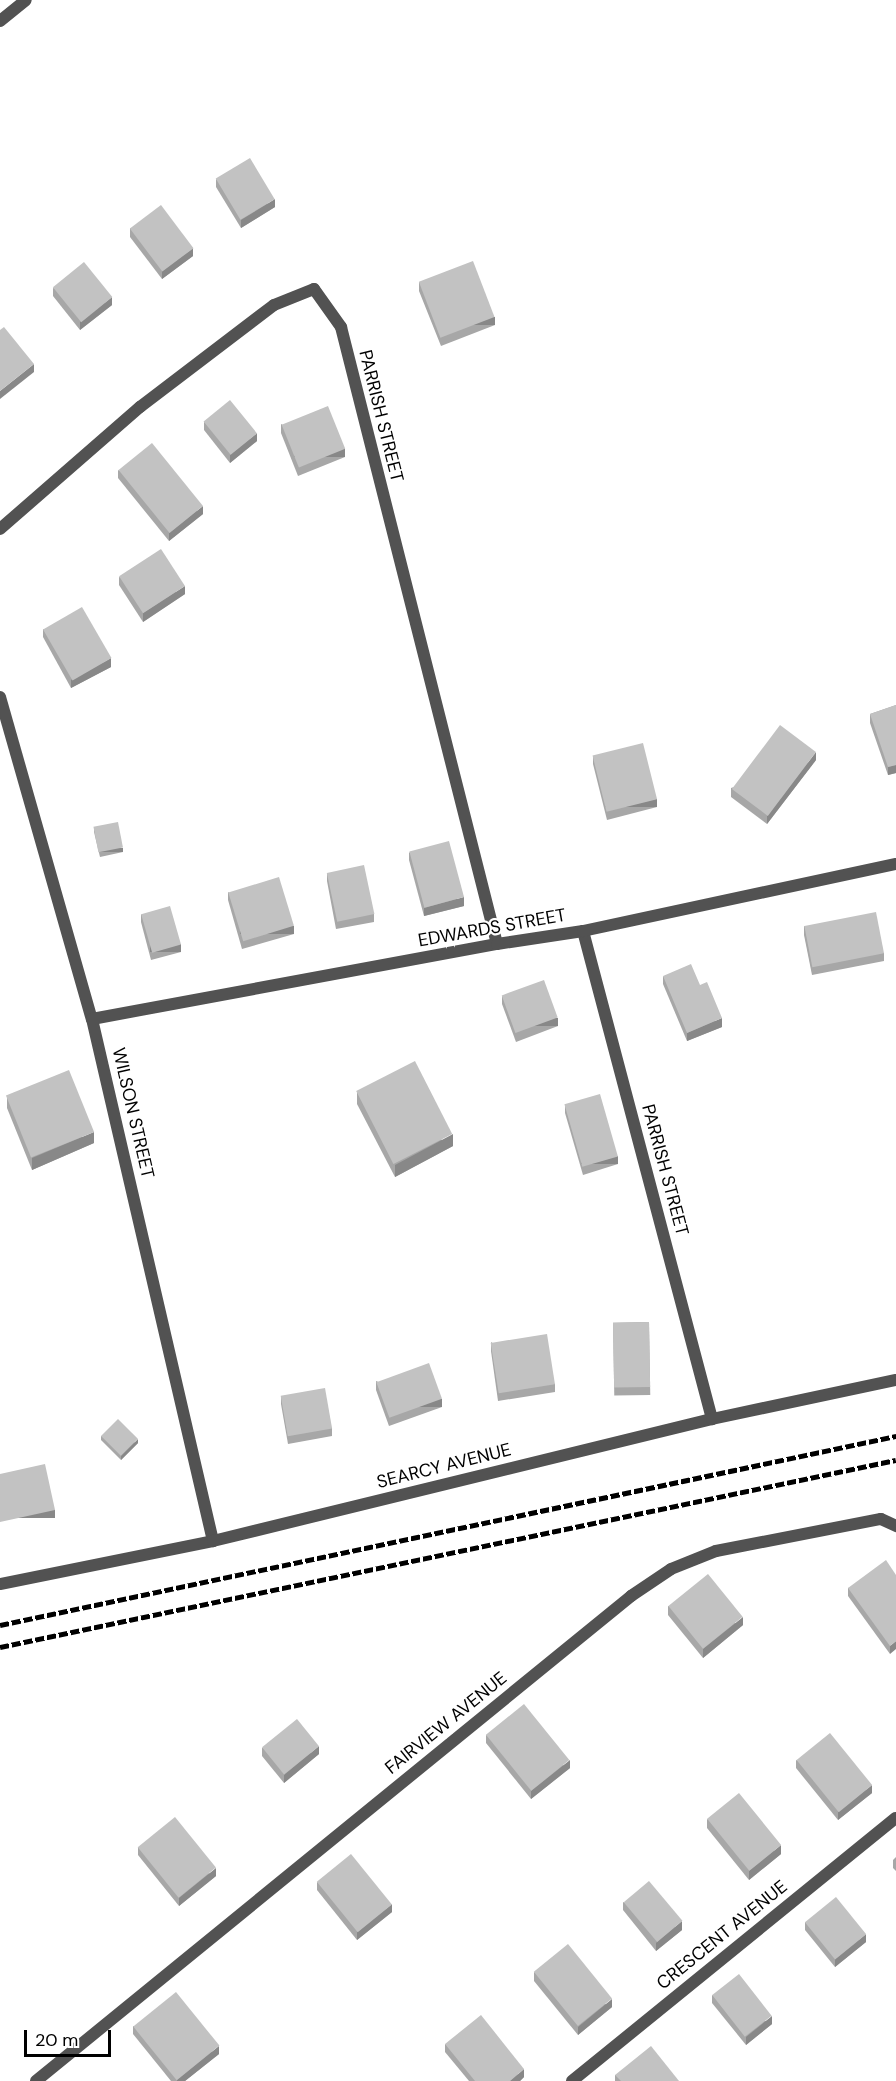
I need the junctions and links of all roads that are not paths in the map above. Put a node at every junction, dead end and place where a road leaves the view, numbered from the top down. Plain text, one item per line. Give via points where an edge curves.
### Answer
1 (26, 0) edge
2 (0, 21) edge
3 (0, 529) edge
4 (0, 697) edge
5 (896, 864) edge
6 (583, 931) junction
7 (497, 944) junction
8 (92, 1019) junction
9 (896, 1380) edge
10 (712, 1419) junction
11 (896, 1516) edge
12 (881, 1519) junction
13 (896, 1526) edge
14 (213, 1541) junction
15 (0, 1584) edge
16 (896, 1818) edge
17 (36, 2081) edge
18 (572, 2081) edge

1 - 2 street
3 - 7 street, PARRISH STREET via 140,407 274,305 314,289 341,327
4 - 8 street, WILSON STREET
5 - 6 street, EDWARDS STREET
6 - 7 street, EDWARDS STREET
6 - 10 street, PARRISH STREET
7 - 8 street, EDWARDS STREET
8 - 14 street, WILSON STREET
9 - 10 street, SEARCY AVENUE
10 - 14 street, SEARCY AVENUE
11 - 12 street, FAIRVIEW AVENUE
12 - 13 street
12 - 17 street, FAIRVIEW AVENUE via 716,1551 670,1569 631,1596
14 - 15 street, SEARCY AVENUE
16 - 18 street, CRESCENT AVENUE

